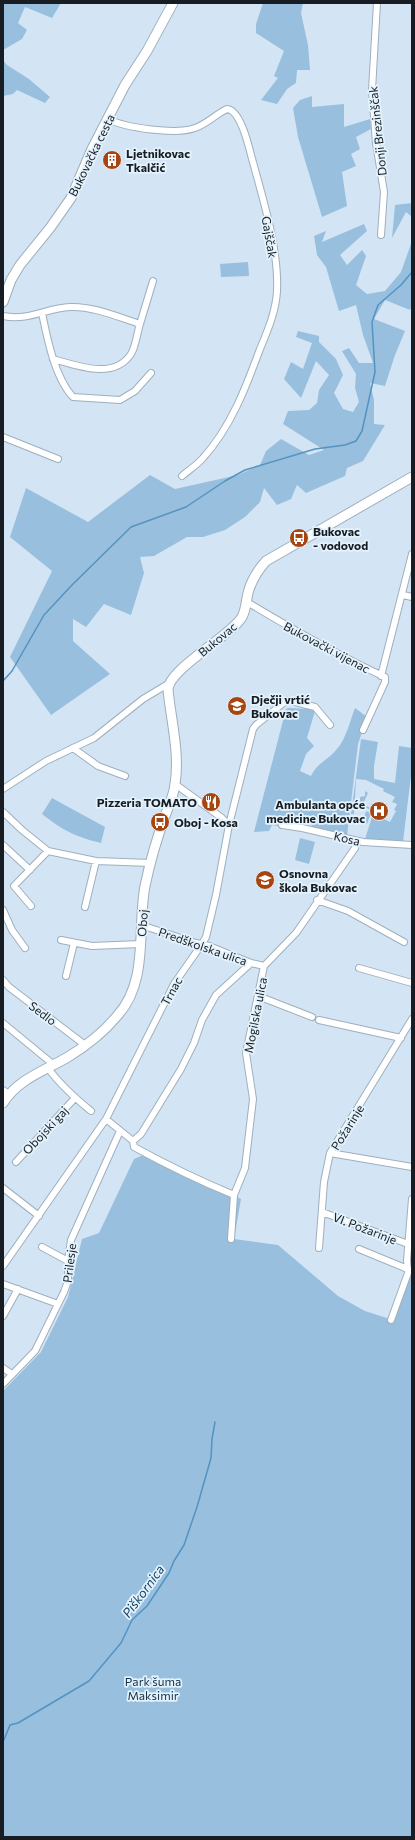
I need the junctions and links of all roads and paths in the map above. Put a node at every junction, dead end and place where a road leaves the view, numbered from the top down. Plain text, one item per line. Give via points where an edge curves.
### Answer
1 (173, 3) edge
2 (377, 3) edge
3 (108, 119) junction
4 (381, 235) dead end
5 (153, 281) dead end
6 (3, 302) edge
7 (42, 313) junction
8 (3, 316) edge
9 (140, 324) junction
10 (54, 359) junction
11 (151, 373) dead end
12 (3, 437) edge
13 (58, 459) dead end
14 (182, 476) dead end
15 (412, 477) edge
16 (412, 554) edge
17 (403, 595) junction
18 (412, 597) edge
19 (247, 602) junction
20 (381, 676) junction
21 (168, 684) junction
22 (330, 725) dead end
23 (363, 730) dead end
24 (74, 748) junction
25 (125, 776) dead end
26 (175, 784) junction
27 (3, 789) edge
28 (3, 812) edge
29 (229, 825) junction
30 (282, 825) dead end
31 (356, 841) junction
32 (3, 845) edge
33 (412, 846) edge
34 (48, 851) junction
35 (96, 862) junction
36 (151, 863) junction
37 (30, 870) junction
38 (317, 900) junction
39 (31, 906) dead end
40 (85, 907) dead end
41 (3, 910) edge
42 (141, 925) junction
43 (61, 940) dead end
44 (404, 942) dead end
45 (74, 944) junction
46 (140, 944) junction
47 (202, 944) junction
48 (26, 948) dead end
49 (251, 963) junction
50 (264, 966) junction
51 (359, 968) dead end
52 (66, 976) dead end
53 (3, 980) edge
54 (412, 983) edge
55 (258, 996) junction
56 (312, 1017) dead end
57 (412, 1019) edge
58 (319, 1020) dead end
59 (3, 1023) edge
60 (401, 1038) junction
61 (85, 1045) junction
62 (51, 1066) junction
63 (6, 1092) edge
64 (75, 1098) junction
65 (3, 1103) edge
66 (91, 1111) dead end
67 (106, 1119) junction
68 (120, 1131) junction
69 (132, 1141) junction
70 (330, 1152) junction
71 (16, 1162) dead end
72 (412, 1167) edge
73 (3, 1188) edge
74 (234, 1195) junction
75 (412, 1199) edge
76 (322, 1212) junction
77 (39, 1216) junction
78 (231, 1239) dead end
79 (408, 1244) junction
80 (42, 1247) dead end
81 (318, 1248) dead end
82 (359, 1249) dead end
83 (68, 1261) junction
84 (3, 1266) edge
85 (410, 1270) edge
86 (3, 1284) edge
87 (18, 1289) junction
88 (58, 1304) junction
89 (3, 1316) edge
90 (392, 1320) dead end
91 (3, 1368) edge
92 (12, 1374) junction
93 (3, 1384) edge

1 - 3 street, Bukovačka cesta
2 - 4 street, Donji Brezinščak via 372,90 376,143 384,192
3 - 6 street, Bukovačka cesta via 70,198 20,265
3 - 14 street, Gajščak via 132,128 187,130 200,126 227,109 233,110 238,116 249,147 270,228 277,290 270,324 244,390 226,427 204,457
5 - 9 street
7 - 8 street via 20,318
7 - 9 street via 76,307
7 - 10 street
9 - 10 street via 131,354 115,368 104,370
10 - 11 street via 68,392 73,397 120,400 135,391
12 - 13 street
15 - 19 street, Bukovac via 266,561 253,581
16 - 17 street, Bukovački vijenac
17 - 18 street
17 - 20 street, Bukovački vijenac
19 - 20 street, Bukovački vijenac via 324,647
19 - 21 street, Bukovac via 239,621 201,652
20 - 23 street via 386,680
21 - 24 street, Bukovac via 143,699 99,735
21 - 26 street, Oboj via 175,745
22 - 29 street, Trnac via 315,707 287,700 254,727
24 - 25 street via 98,766
24 - 27 street, Bukovac via 46,761
26 - 29 street
26 - 36 street, Oboj
28 - 34 street
29 - 47 street, Trnac via 216,895
30 - 31 street, Kosa
31 - 33 street, Kosa
31 - 38 street, Mogilska ulica via 355,848
32 - 37 street
34 - 35 street
34 - 37 street
35 - 36 street
35 - 40 street
36 - 42 street, Oboj via 145,886
37 - 39 street via 14,886
38 - 44 street via 348,911
38 - 50 street, Mogilska ulica via 310,915 296,933
41 - 48 street via 12,930
42 - 46 street, Oboj
42 - 47 street, Predškolska ulica
43 - 45 street
45 - 46 street
45 - 52 street
46 - 61 street, Oboj via 135,983 126,1006 108,1026
47 - 49 street, Predškolska ulica via 229,952
47 - 67 street, Trnac via 174,984
49 - 50 street, Predškolska ulica
49 - 69 street via 216,995 181,1069 141,1134
50 - 55 street, Mogilska ulica
51 - 54 street
53 - 61 street, Sedlo
55 - 56 street
55 - 74 street, Mogilska ulica via 246,1053 253,1099 245,1168
57 - 60 street, Požarinje
58 - 60 street
59 - 62 street, Obojski gaj
60 - 70 street, Požarinje
61 - 62 street, Oboj
62 - 63 street, Oboj
62 - 64 street, Obojski gaj via 56,1079
63 - 65 street, Oboj
64 - 66 street, Obojski gaj
64 - 71 street, Obojski gaj
67 - 68 street
67 - 77 street, Trnac
68 - 69 street
68 - 83 street, Prilesje via 77,1224 71,1240
69 - 74 street via 134,1147 152,1157
70 - 72 street
70 - 76 street, Požarinje
73 - 77 street
74 - 78 street, Mogilska ulica
75 - 79 street
76 - 79 street, VI. Požarinje
76 - 81 street, Požarinje
77 - 84 street, Trnac
79 - 85 street
80 - 83 street
82 - 85 street
83 - 88 street, Prilesje via 68,1281
85 - 90 street
86 - 87 street
87 - 88 street
87 - 89 street
88 - 92 street, Prilesje via 35,1351
91 - 92 street
92 - 93 street, Prilesje

